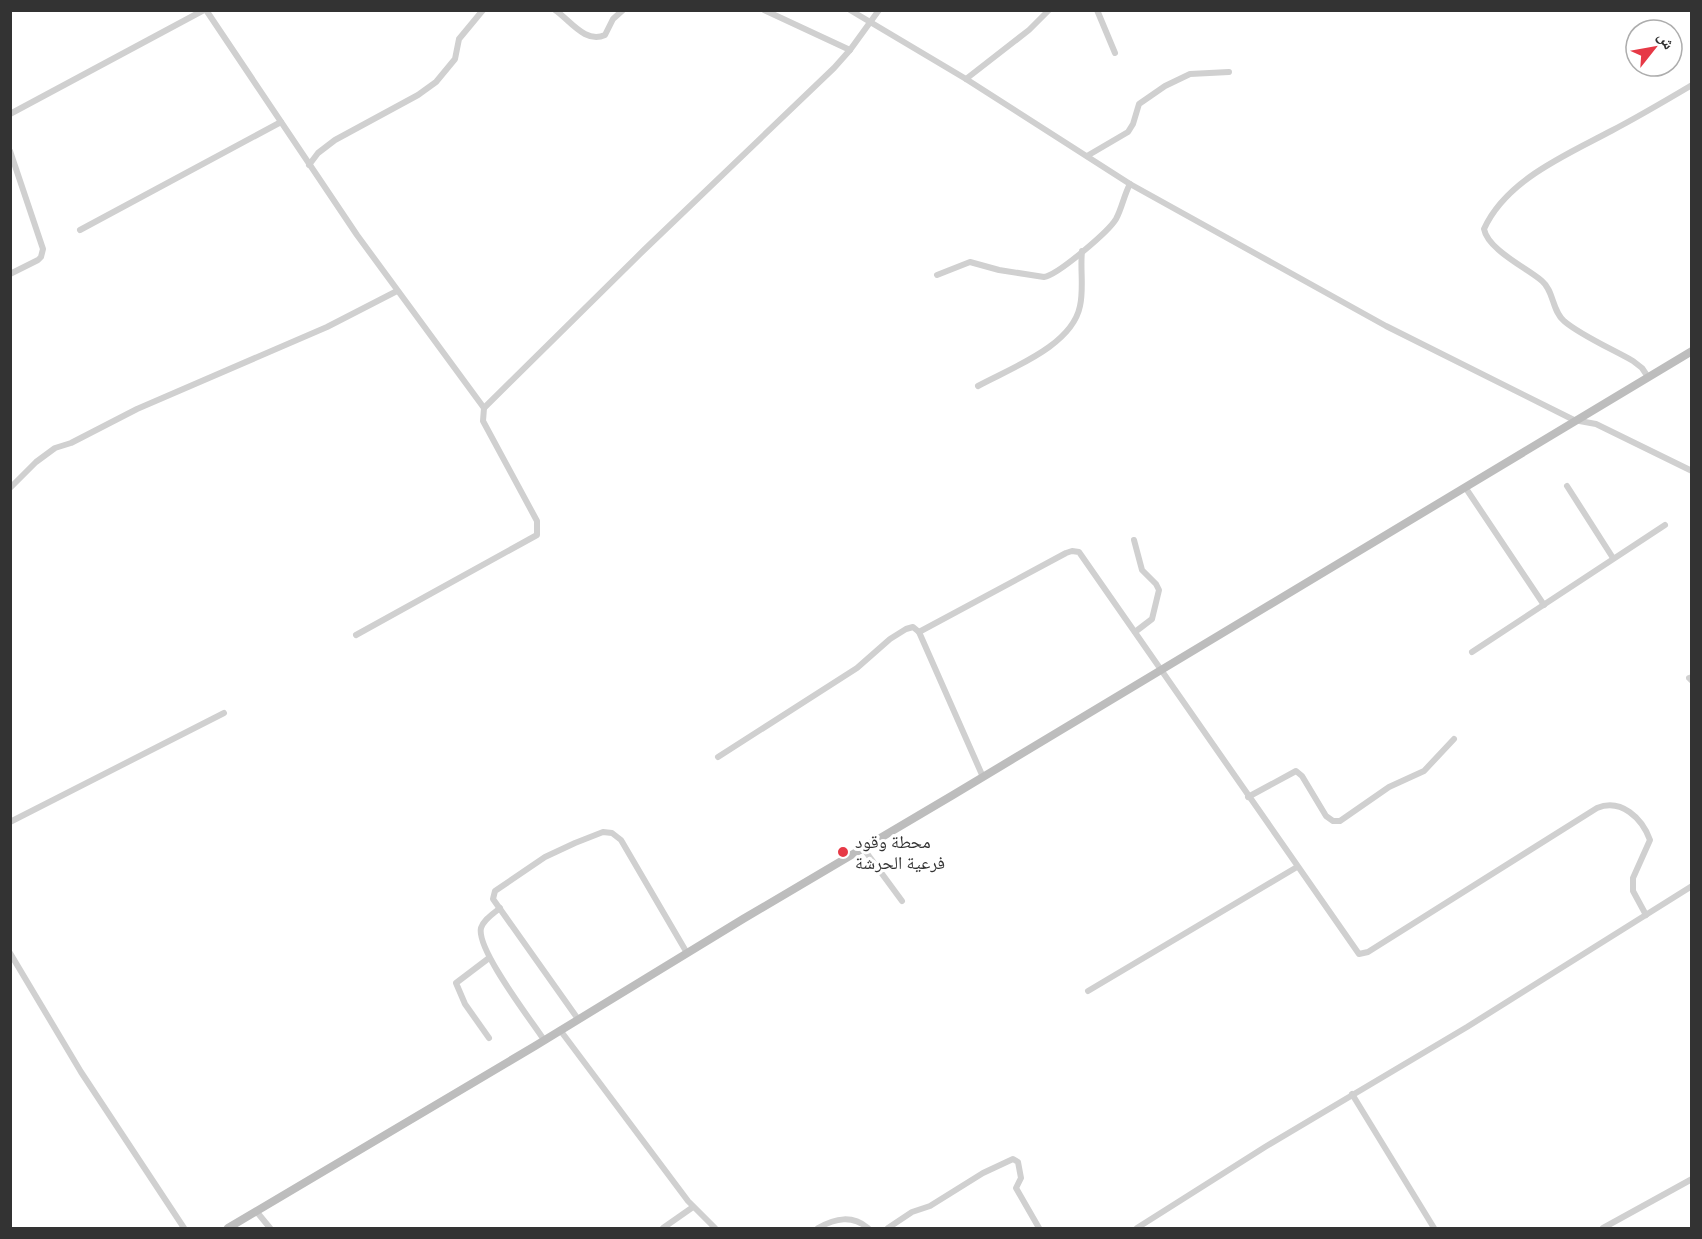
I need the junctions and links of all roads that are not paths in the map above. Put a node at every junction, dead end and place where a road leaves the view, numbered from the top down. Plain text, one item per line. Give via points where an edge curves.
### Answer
1 (205, 10) edge
2 (483, 10) edge
3 (555, 10) edge
4 (623, 10) edge
5 (764, 10) edge
6 (850, 10) edge
7 (879, 10) edge
8 (1049, 10) edge
9 (1097, 10) edge
10 (870, 23) junction
11 (850, 50) junction
12 (1115, 53) dead end
13 (1229, 72) dead end
14 (966, 79) junction
15 (1692, 85) edge
16 (10, 114) edge
17 (281, 122) junction
18 (10, 151) edge
19 (1087, 156) junction
20 (309, 165) junction
21 (1130, 184) junction
22 (80, 230) dead end
23 (1083, 250) junction
24 (10, 274) edge
25 (937, 275) dead end
26 (397, 291) junction
27 (1692, 351) edge
28 (1648, 377) junction
29 (978, 386) dead end
30 (484, 408) junction
31 (1574, 420) junction
32 (1692, 471) edge
33 (1567, 486) dead end
34 (1466, 487) junction
35 (10, 488) edge
36 (1665, 525) dead end
37 (1134, 540) dead end
38 (1613, 558) junction
39 (1544, 605) junction
40 (919, 632) junction
41 (1135, 632) junction
42 (356, 635) dead end
43 (1472, 652) dead end
44 (1161, 670) junction
45 (224, 713) dead end
46 (1454, 739) dead end
47 (718, 758) dead end
48 (983, 777) junction
49 (1248, 797) junction
50 (10, 822) edge
51 (863, 848) junction
52 (1297, 867) junction
53 (1692, 886) edge
54 (902, 901) dead end
55 (500, 908) junction
56 (1646, 915) junction
57 (10, 953) edge
58 (687, 953) junction
59 (489, 958) junction
60 (1088, 991) dead end
61 (578, 1019) junction
62 (560, 1030) junction
63 (489, 1038) dead end
64 (544, 1040) junction
65 (1352, 1095) junction
66 (1692, 1179) edge
67 (693, 1207) junction
68 (256, 1211) junction
69 (184, 1228) edge
70 (228, 1228) edge
71 (270, 1228) edge
72 (663, 1228) edge
73 (715, 1228) edge
74 (818, 1228) edge
75 (868, 1228) edge
76 (888, 1228) edge
77 (1039, 1228) edge
78 (1137, 1228) edge
79 (1434, 1228) edge
80 (1604, 1228) edge

1 - 16 street
1 - 17 street
2 - 20 street via 459,39 455,59 436,82 335,140
3 - 4 street via 594,37 605,35
5 - 11 street
6 - 10 street
7 - 10 street
8 - 14 street
9 - 12 street
10 - 11 street
10 - 14 street
11 - 30 street
13 - 19 street via 1190,74 1174,80 1139,104 1128,132
14 - 19 street
15 - 28 street via 1541,168 1497,208 1484,229 1500,251 1545,284 1565,322 1633,361
17 - 20 street
17 - 22 street
18 - 24 street via 43,249 38,260
19 - 21 street
20 - 26 street
21 - 23 street via 1113,223
21 - 31 street via 1386,326
23 - 25 street via 1047,276 970,262
23 - 29 street via 1080,306 1069,329 1053,345
26 - 30 street
26 - 35 street via 327,327 55,448
27 - 28 street
28 - 31 street
30 - 42 street via 483,421 537,521 537,535
31 - 32 street via 1596,424
31 - 34 street
33 - 38 street
34 - 39 street
34 - 44 street
36 - 38 street
37 - 41 street via 1142,570 1159,590 1152,619
38 - 39 street
39 - 43 street
40 - 41 street via 1072,551 1082,554
40 - 47 street via 910,627 898,633 857,668
40 - 48 street
41 - 44 street
44 - 48 street
44 - 49 street
45 - 50 street
46 - 49 street via 1424,771 1389,787 1340,821 1326,816 1296,771
48 - 51 street
49 - 52 street
51 - 54 street
51 - 58 street
52 - 56 street via 1351,945 1362,954 1597,808 1610,804 1637,818 1650,840 1633,878 1633,891
52 - 60 street
53 - 56 street
55 - 58 street via 493,893 508,880 563,849 607,832 621,840
55 - 59 street via 481,929
55 - 61 street
56 - 65 street
57 - 69 street via 92,1091
58 - 61 street
59 - 63 street via 456,983 465,1004
59 - 64 street
61 - 62 street
62 - 64 street
62 - 67 street
64 - 68 street
65 - 78 street
65 - 79 street
66 - 80 street
67 - 72 street
67 - 73 street
68 - 70 street
68 - 71 street
74 - 75 street via 844,1219
76 - 77 street via 1014,1159 1021,1178 1016,1188

